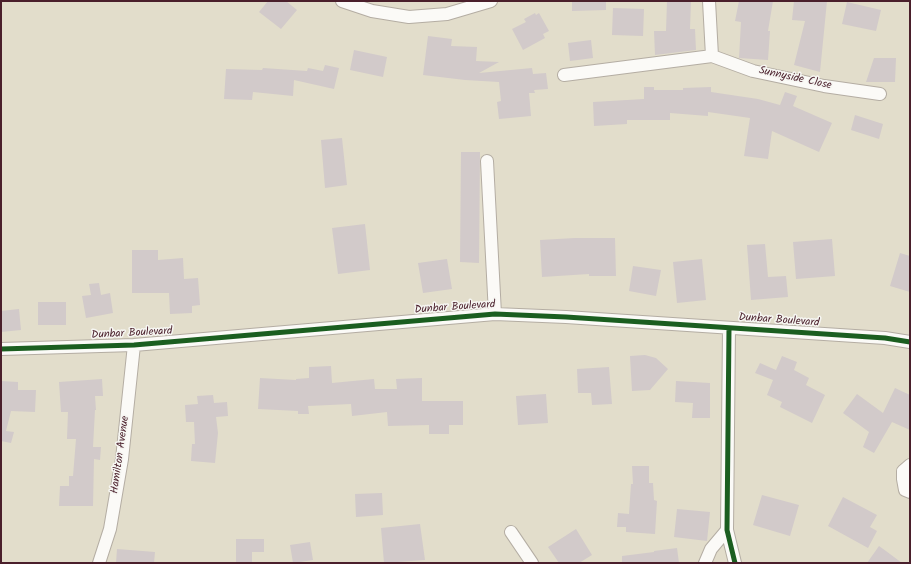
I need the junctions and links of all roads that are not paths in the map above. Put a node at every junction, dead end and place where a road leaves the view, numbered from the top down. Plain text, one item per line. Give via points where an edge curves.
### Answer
1 (342, 1) edge
2 (491, 1) edge
3 (709, 1) edge
4 (712, 56) junction
5 (564, 75) dead end
6 (880, 94) dead end
7 (487, 161) dead end
8 (495, 314) junction
9 (729, 328) junction
10 (910, 342) edge
11 (134, 345) junction
12 (1, 349) edge
13 (910, 464) edge
14 (910, 492) edge
15 (728, 530) junction
16 (511, 532) dead end
17 (98, 563) edge
18 (532, 563) edge
19 (705, 563) edge
20 (735, 563) edge

1 - 2 street via 372,11 409,17 447,14
3 - 4 street
4 - 5 street, Sunnyside Close
4 - 6 street, Sunnyside Close via 753,71 824,86
7 - 8 street
8 - 9 street, Dunbar Boulevard
8 - 11 street, Dunbar Boulevard
9 - 10 street, Dunbar Boulevard via 885,338
9 - 15 street
11 - 12 street, Dunbar Boulevard
11 - 17 street, Hamilton Avenue via 122,459 110,529
13 - 14 street via 903,471 903,480 904,490
15 - 19 street via 711,549
15 - 20 street
16 - 18 street

